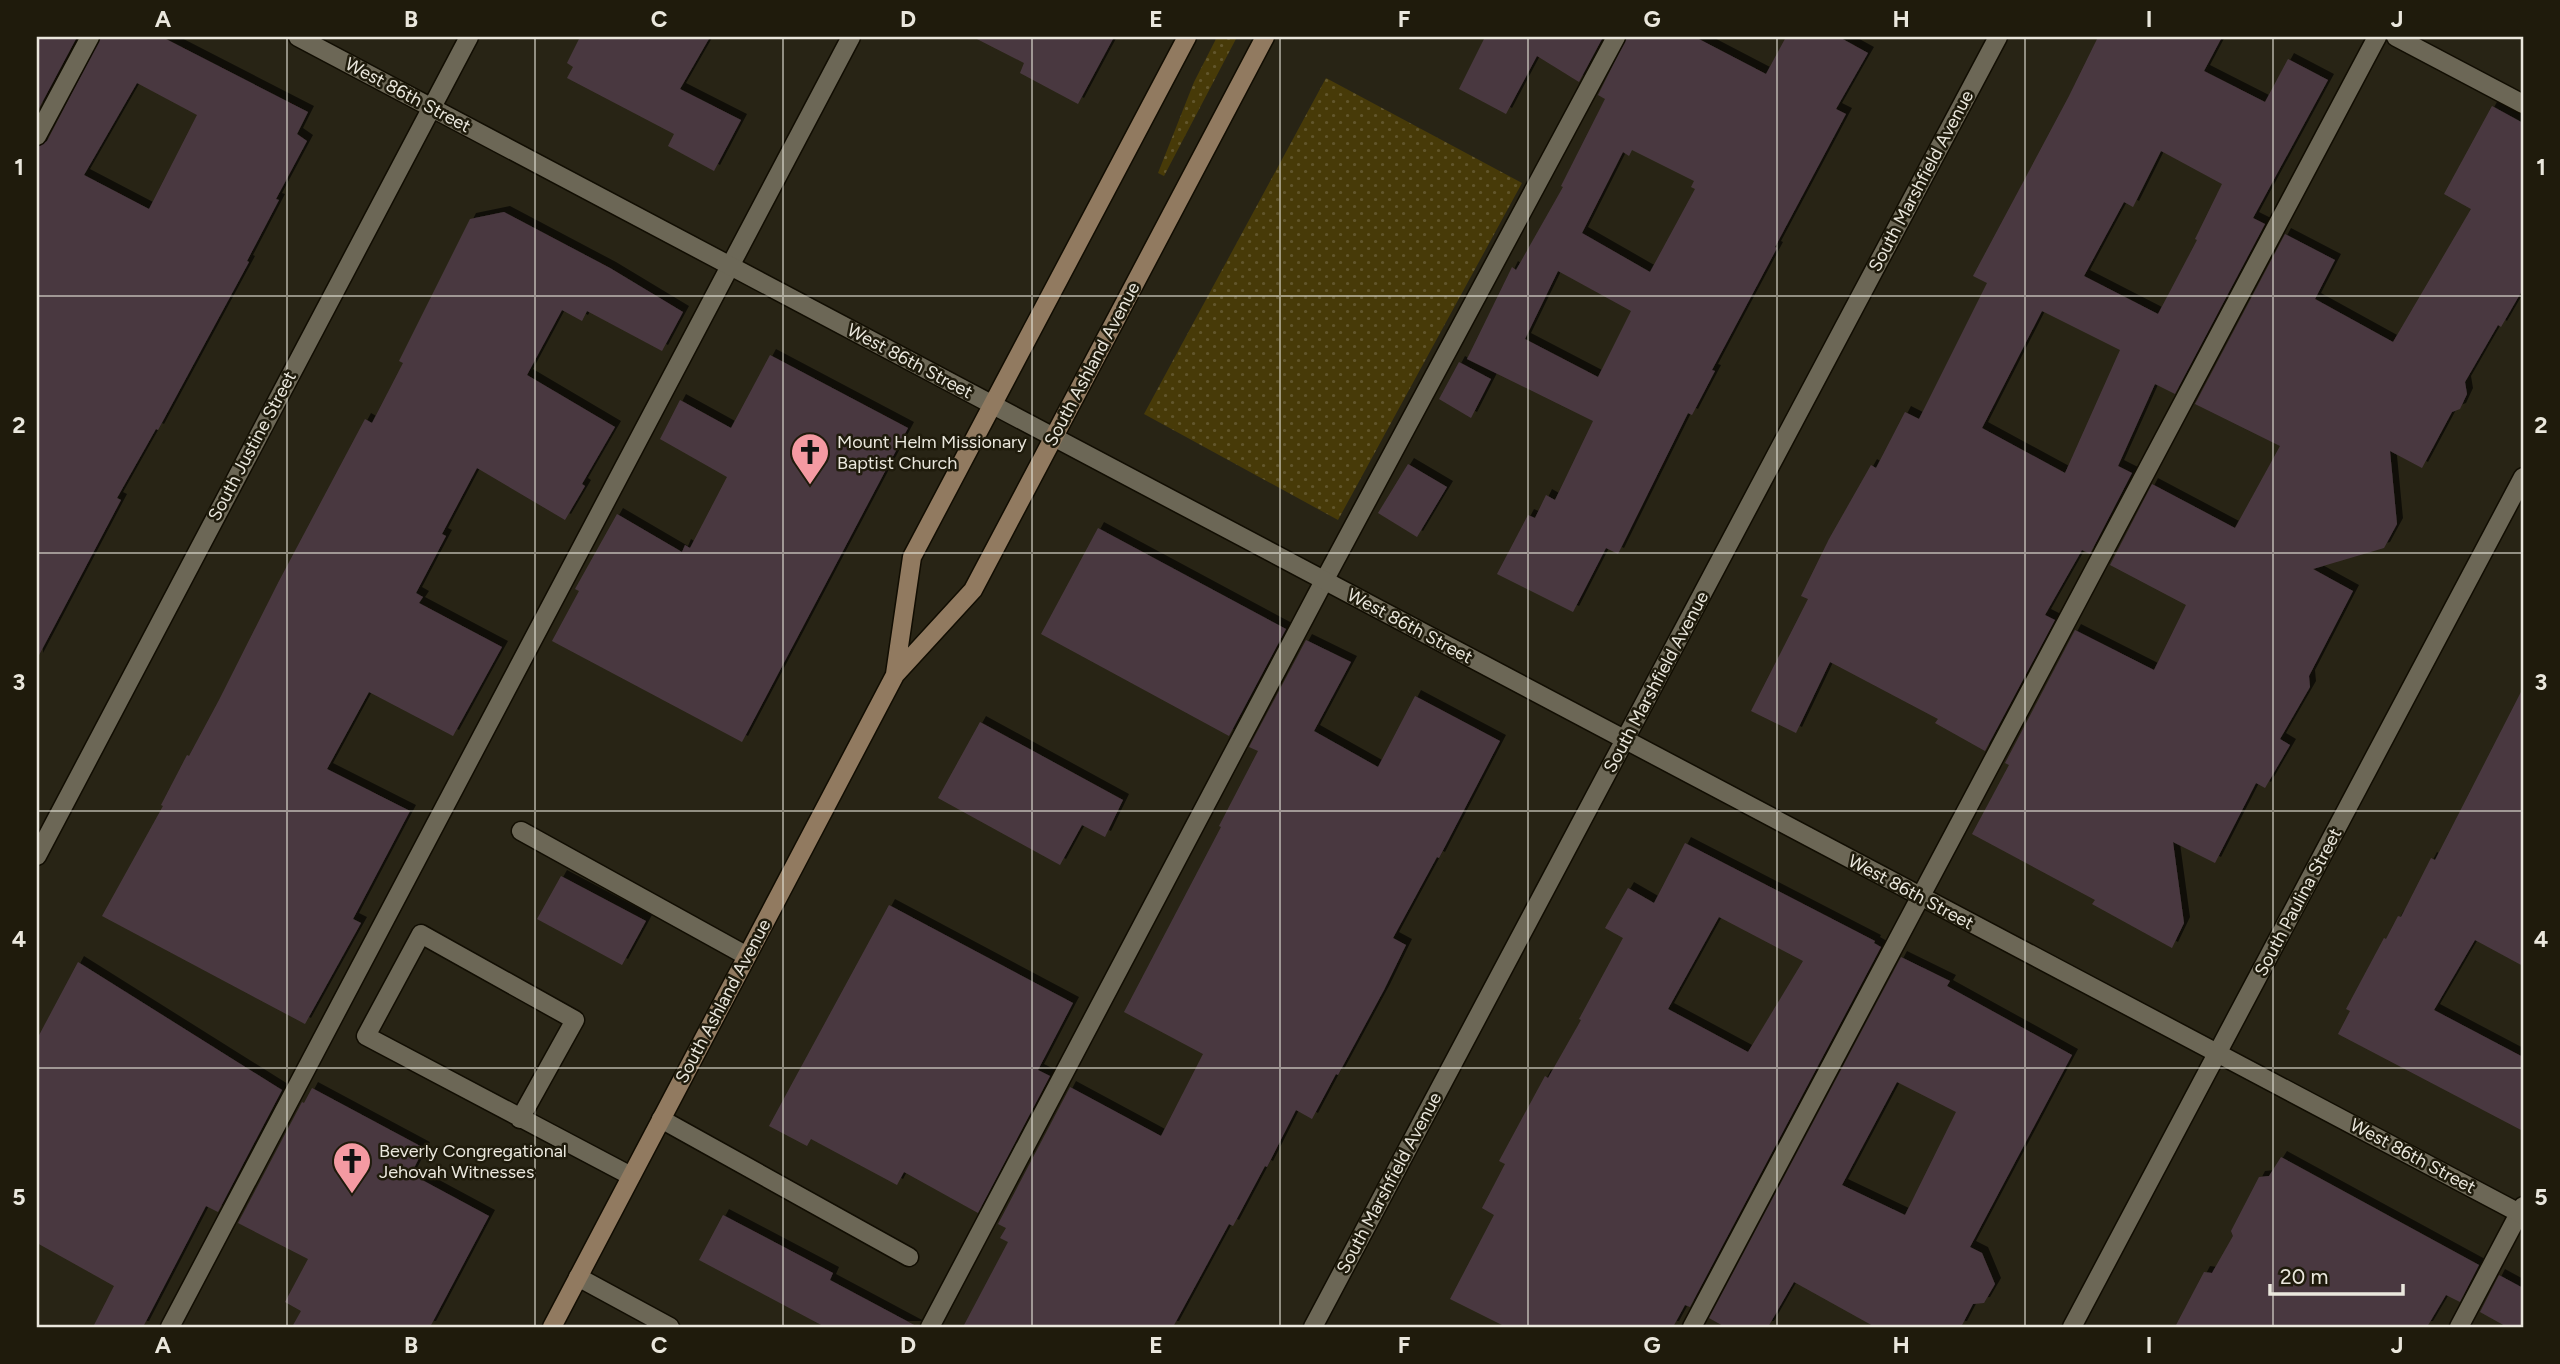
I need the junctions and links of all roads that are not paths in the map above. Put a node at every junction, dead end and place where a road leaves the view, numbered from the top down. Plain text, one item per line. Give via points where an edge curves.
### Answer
1 (90, 37) edge
2 (298, 37) edge
3 (468, 37) edge
4 (851, 37) edge
5 (1187, 37) edge
6 (1265, 37) edge
7 (1616, 37) edge
8 (1998, 37) edge
9 (2377, 37) edge
10 (2396, 37) edge
11 (2523, 104) edge
12 (431, 107) junction
13 (37, 136) edge
14 (731, 266) junction
15 (993, 405) junction
16 (1053, 437) junction
17 (2523, 477) edge
18 (1325, 581) junction
19 (895, 675) junction
20 (1625, 740) junction
21 (521, 831) dead end
22 (37, 856) edge
23 (1922, 897) junction
24 (747, 956) junction
25 (2217, 1054) junction
26 (520, 1119) junction
27 (661, 1119) junction
28 (631, 1177) junction
29 (2522, 1211) edge
30 (909, 1257) dead end
31 (578, 1277) junction
32 (170, 1327) edge
33 (552, 1327) edge
34 (670, 1327) edge
35 (930, 1327) edge
36 (1313, 1327) edge
37 (1692, 1327) edge
38 (2073, 1327) edge
39 (2459, 1327) edge

1 - 13 street
2 - 12 street, West 86th Street
3 - 12 street, South Justine Street
4 - 14 street
5 - 15 main road, South Ashland Avenue
6 - 16 main road, South Ashland Avenue
7 - 18 street
8 - 20 street, South Marshfield Avenue
9 - 23 street
10 - 11 street
12 - 14 street, West 86th Street
12 - 22 street, South Justine Street
14 - 15 street, West 86th Street
14 - 32 street
15 - 16 street, West 86th Street
15 - 19 main road, South Ashland Avenue via 912,557
16 - 18 street, West 86th Street
16 - 19 main road, South Ashland Avenue via 973,590
17 - 25 street, South Paulina Street
18 - 20 street, West 86th Street
18 - 35 street
19 - 24 main road, South Ashland Avenue
20 - 23 street, West 86th Street
20 - 36 street, South Marshfield Avenue
21 - 24 street
23 - 25 street, West 86th Street
23 - 37 street
24 - 27 main road, South Ashland Avenue
25 - 29 street, West 86th Street
25 - 38 street, South Paulina Street
26 - 26 street via 366,1036 421,934 575,1020
26 - 28 street
27 - 28 main road, South Ashland Avenue
27 - 30 street
28 - 31 main road, South Ashland Avenue
29 - 39 street
31 - 33 main road, South Ashland Avenue
31 - 34 street

